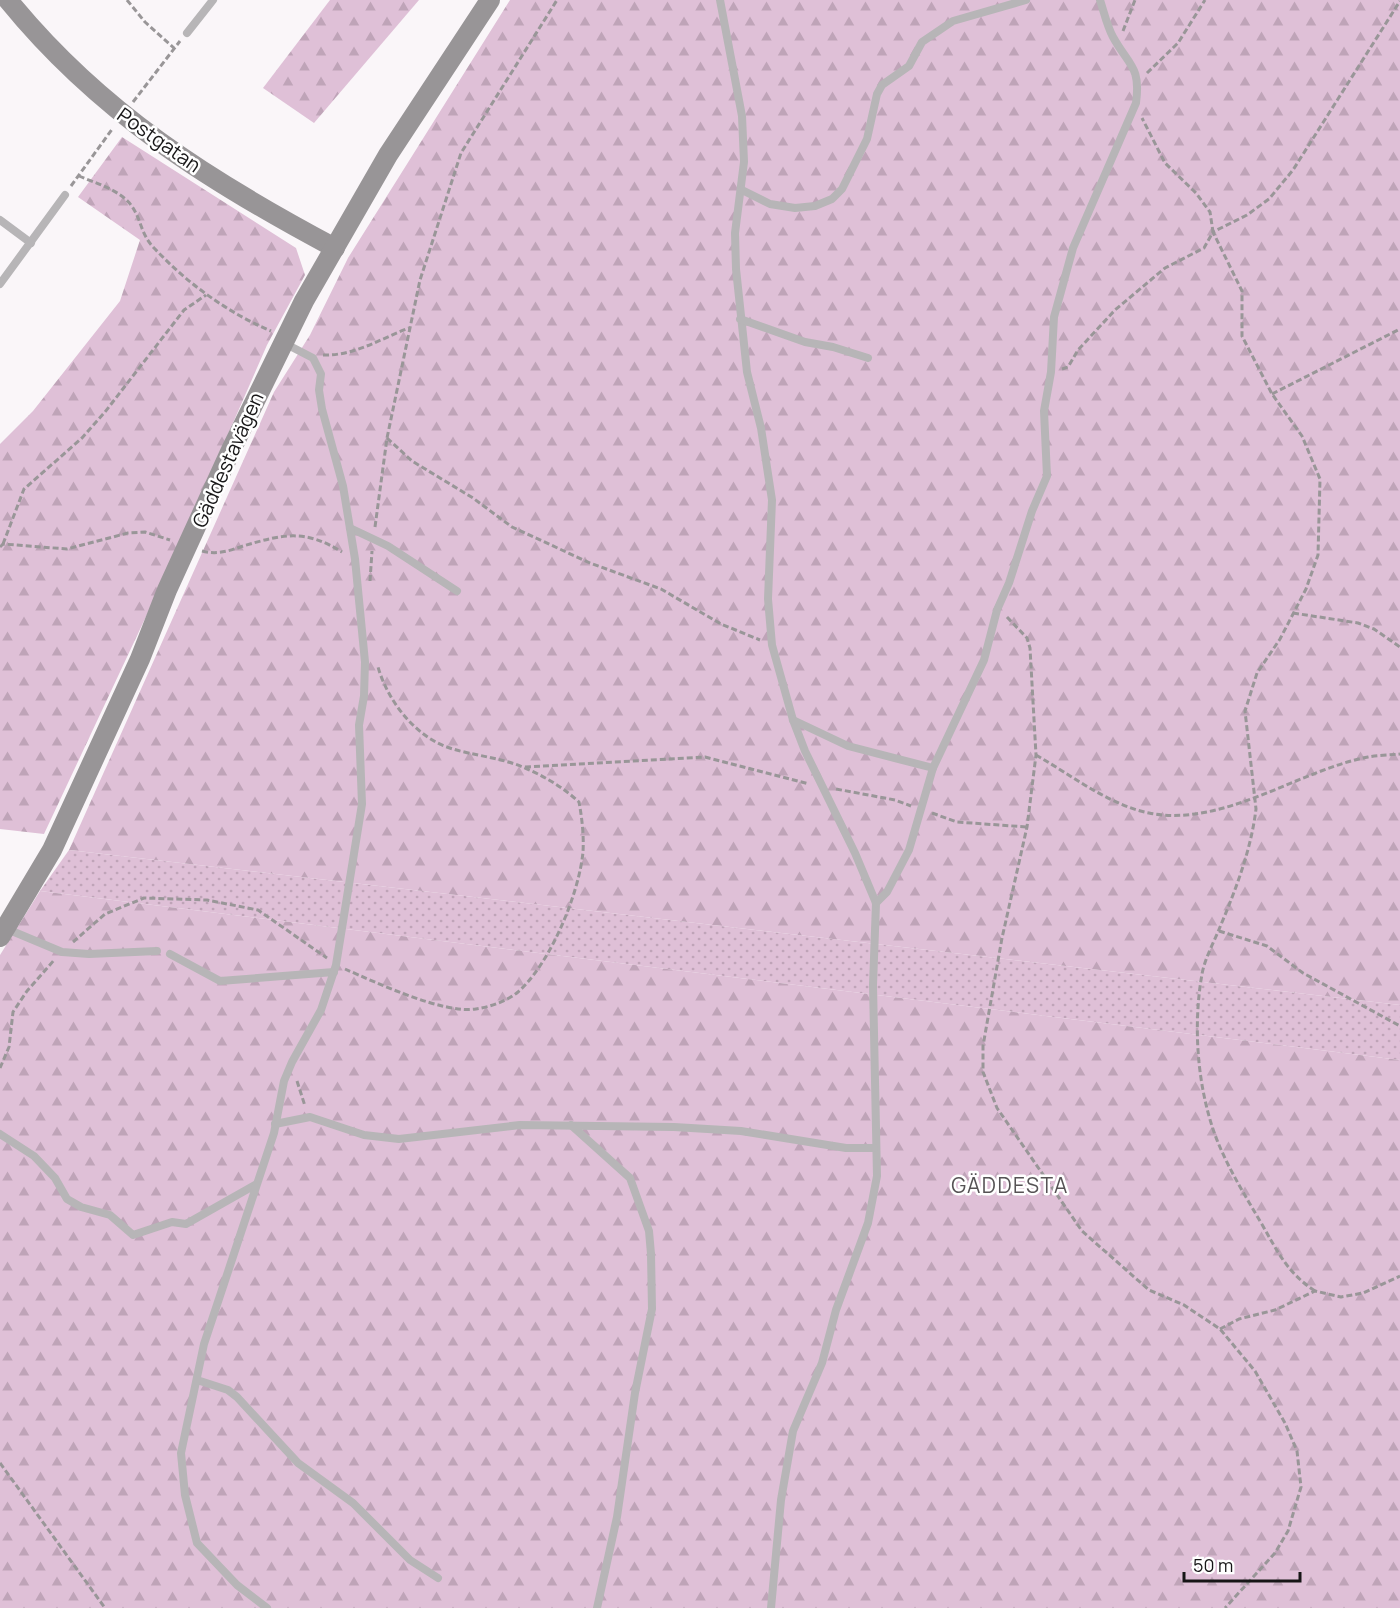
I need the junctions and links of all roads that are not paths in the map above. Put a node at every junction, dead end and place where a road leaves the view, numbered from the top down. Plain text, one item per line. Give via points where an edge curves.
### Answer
1 (8, 0) edge
2 (213, 0) edge
3 (490, 0) edge
4 (720, 0) edge
5 (1026, 0) edge
6 (1100, 0) edge
7 (187, 33) dead end
8 (742, 190) junction
9 (65, 195) road end
10 (0, 220) edge
11 (31, 243) junction
12 (335, 248) junction
13 (0, 284) edge
14 (740, 319) junction
15 (284, 342) junction
16 (868, 358) dead end
17 (350, 528) junction
18 (457, 591) dead end
19 (793, 720) junction
20 (933, 768) junction
21 (876, 903) junction
22 (3, 933) edge
23 (157, 951) dead end
24 (170, 954) dead end
25 (335, 969) junction
26 (275, 1124) junction
27 (571, 1125) junction
28 (0, 1134) edge
29 (874, 1148) junction
30 (255, 1185) junction
31 (197, 1380) junction
32 (438, 1578) dead end
33 (267, 1608) edge
34 (597, 1608) edge
35 (771, 1608) edge

1 - 12 street, Postgatan via 94,93 137,127 235,191
2 - 7 lane
3 - 12 street, Gäddestavägen via 382,165
4 - 8 lane via 742,116
5 - 8 lane via 953,21 922,42 909,66 877,94 860,156 842,189 832,198 815,206 795,208 770,204
6 - 20 lane via 1113,36 1137,79 1136,103 1073,248 1054,317 1044,411 1047,476 997,610 984,660
8 - 14 lane via 735,233
9 - 11 lane
10 - 11 lane
11 - 13 lane
12 - 15 street, Gäddestavägen
14 - 16 lane via 787,337
14 - 19 lane via 772,500 768,599 772,645
15 - 17 lane via 313,358 321,374 322,409
15 - 22 street, Gäddestavägen via 167,590 140,659 52,850
17 - 18 lane
17 - 25 lane via 365,662 359,725 363,776 357,840
19 - 20 lane via 848,747
19 - 21 lane
20 - 21 lane via 909,850 887,892
21 - 29 lane
22 - 23 lane via 62,952
24 - 25 lane via 220,981
25 - 26 lane via 321,1010 284,1082
26 - 27 lane via 310,1117 364,1135 399,1139 520,1125
26 - 30 lane
27 - 29 lane via 741,1131 846,1148
27 - 34 lane via 630,1178 649,1231 651,1254 652,1309 617,1517
28 - 30 lane via 34,1156 55,1178 67,1199 110,1215 133,1235 172,1222 186,1224
29 - 35 lane via 876,1176 868,1223 836,1310 822,1363 793,1431 780,1500
30 - 31 lane via 207,1333
31 - 32 lane via 237,1397 298,1463 353,1503 410,1560
31 - 33 lane via 181,1453 197,1544 237,1585

